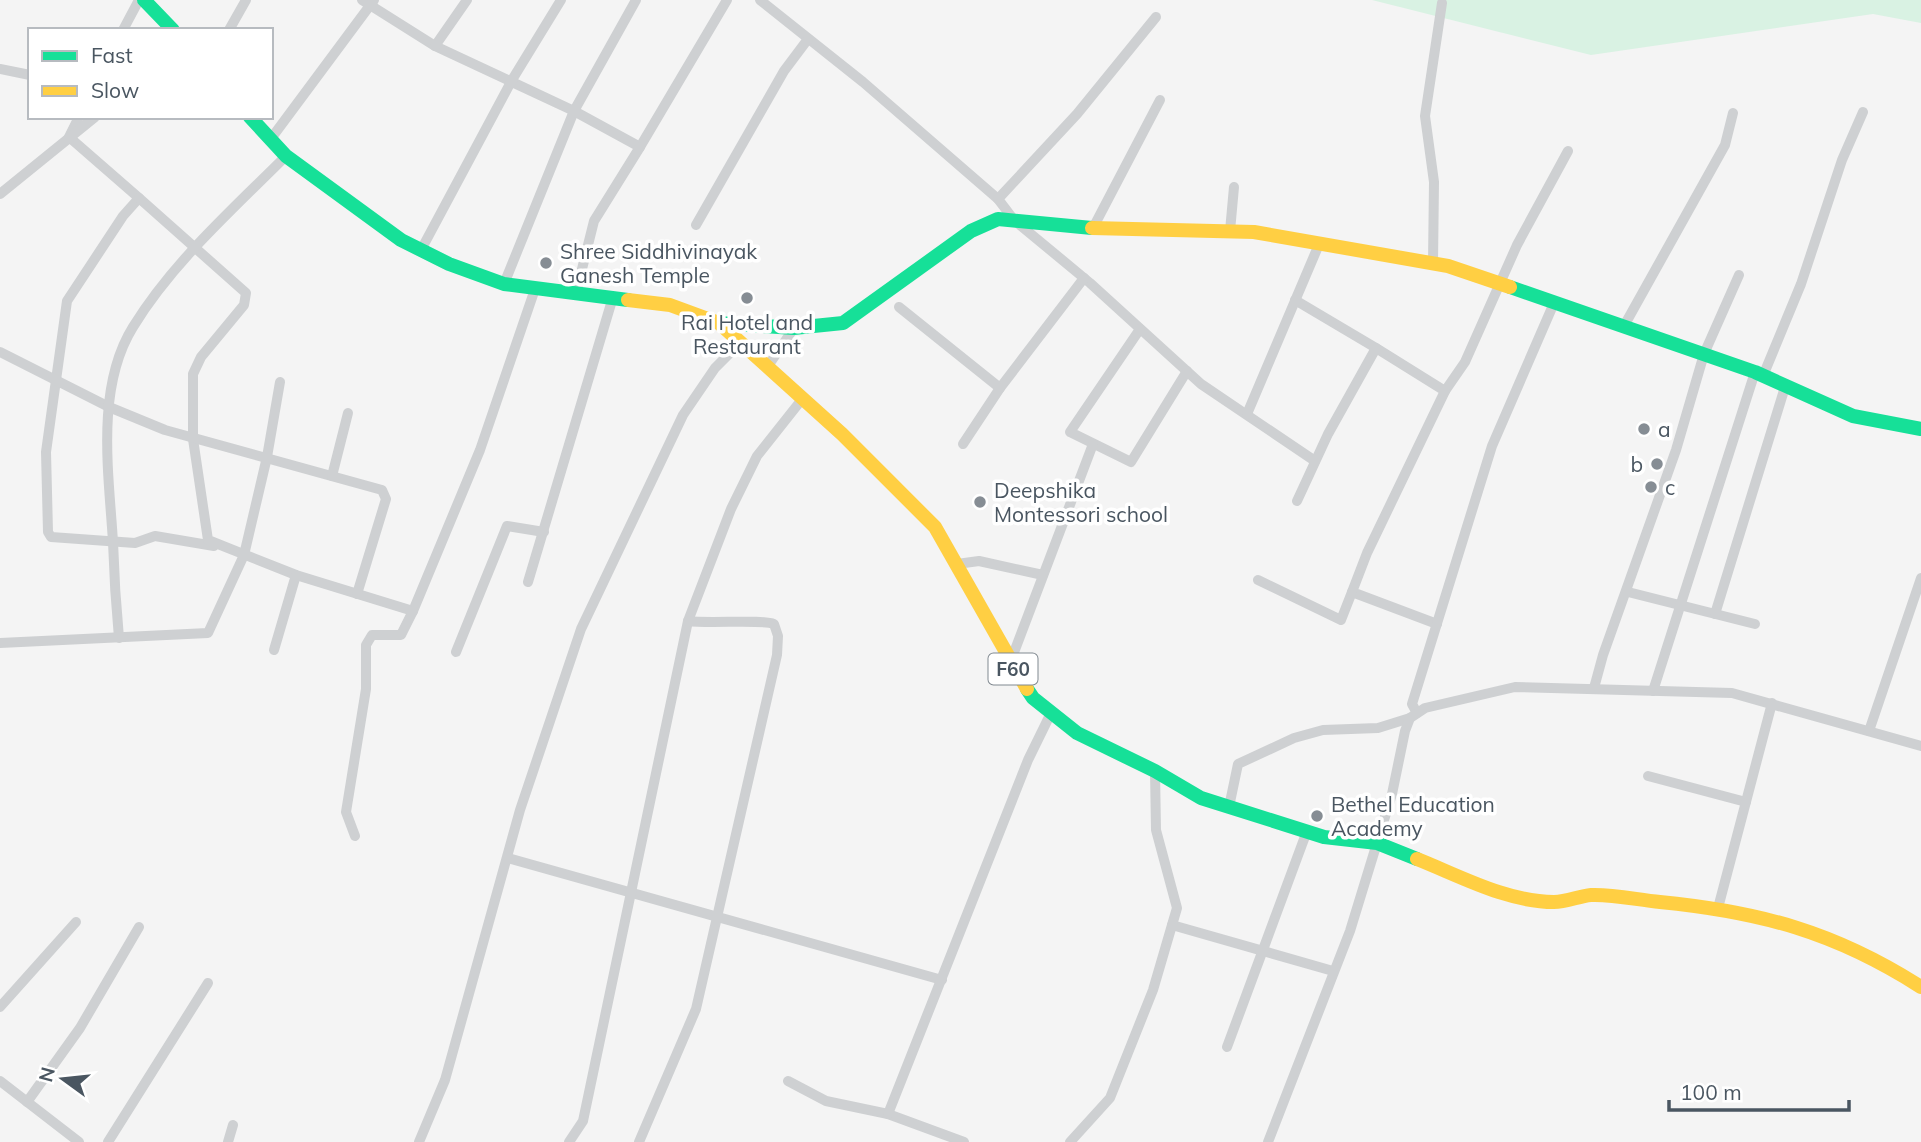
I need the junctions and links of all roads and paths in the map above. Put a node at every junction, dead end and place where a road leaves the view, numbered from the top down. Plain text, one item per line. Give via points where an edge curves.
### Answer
1 (141, 0) edge
2 (246, 0) edge
3 (467, 0) edge
4 (561, 0) edge
5 (636, 0) edge
6 (727, 0) edge
7 (760, 0) edge
8 (369, 2) edge
9 (1442, 3) dead end
10 (1156, 17) dead end
11 (124, 28) edge
12 (171, 28) edge
13 (230, 28) edge
14 (808, 39) junction
15 (435, 46) junction
16 (0, 69) edge
17 (28, 75) edge
18 (512, 80) junction
19 (1160, 100) dead end
20 (574, 111) junction
21 (1733, 113) dead end
22 (1863, 113) dead end
23 (78, 119) edge
24 (92, 119) edge
25 (252, 119) edge
26 (69, 137) junction
27 (270, 140) junction
28 (640, 147) junction
29 (1568, 151) dead end
30 (286, 156) junction
31 (1234, 187) dead end
32 (0, 194) edge
33 (139, 198) junction
34 (998, 199) junction
35 (1014, 220) junction
36 (695, 225) dead end
37 (1093, 228) junction
38 (1230, 231) junction
39 (1320, 242) junction
40 (195, 246) junction
41 (421, 250) junction
42 (1433, 263) junction
43 (1739, 275) dead end
44 (1084, 278) junction
45 (504, 284) junction
46 (1500, 284) junction
47 (536, 289) junction
48 (576, 293) junction
49 (613, 297) junction
50 (1295, 300) junction
51 (1554, 303) junction
52 (899, 307) dead end
53 (719, 323) junction
54 (1623, 326) junction
55 (794, 328) junction
56 (1140, 329) junction
57 (741, 342) junction
58 (1376, 348) junction
59 (0, 352) edge
60 (1704, 354) junction
61 (768, 366) junction
62 (1187, 371) junction
63 (1759, 374) junction
64 (56, 379) junction
65 (280, 382) dead end
66 (1785, 387) junction
67 (1000, 388) junction
68 (1445, 391) junction
69 (803, 398) junction
70 (109, 407) junction
71 (348, 413) dead end
72 (1247, 414) junction
73 (1921, 429) edge
74 (193, 439) junction
75 (963, 444) dead end
76 (1093, 444) junction
77 (267, 457) junction
78 (1315, 461) junction
79 (332, 476) junction
80 (1297, 501) dead end
81 (544, 532) junction
82 (113, 543) junction
83 (228, 550) junction
84 (244, 555) junction
85 (957, 564) junction
86 (296, 575) junction
87 (1043, 575) junction
88 (1921, 578) edge
89 (1258, 580) dead end
90 (528, 582) dead end
91 (1352, 592) junction
92 (1628, 592) junction
93 (357, 594) junction
94 (1681, 605) junction
95 (413, 611) junction
96 (1715, 614) junction
97 (688, 621) junction
98 (1437, 624) junction
99 (1755, 624) dead end
100 (119, 638) junction
101 (0, 643) edge
102 (274, 650) dead end
103 (456, 652) dead end
104 (1010, 663) junction
105 (1594, 688) junction
106 (1653, 691) junction
107 (1772, 703) junction
108 (1051, 715) junction
109 (1414, 715) junction
110 (1869, 731) junction
111 (1921, 746) edge
112 (1155, 771) junction
113 (1648, 776) dead end
114 (1746, 802) junction
115 (1228, 807) junction
116 (1307, 831) junction
117 (355, 836) dead end
118 (1377, 843) junction
119 (508, 858) junction
120 (633, 891) junction
121 (1718, 908) junction
122 (716, 915) junction
123 (76, 922) dead end
124 (1172, 925) junction
125 (139, 928) dead end
126 (1264, 953) junction
127 (1333, 971) junction
128 (942, 980) junction
129 (208, 983) dead end
130 (1921, 987) edge
131 (0, 1007) edge
132 (1227, 1047) dead end
133 (0, 1081) edge
134 (788, 1081) dead end
135 (27, 1102) junction
136 (888, 1114) junction
137 (233, 1125) dead end
138 (79, 1142) edge
139 (108, 1142) edge
140 (228, 1142) edge
141 (419, 1142) edge
142 (569, 1142) edge
143 (639, 1142) edge
144 (964, 1142) edge
145 (1070, 1142) edge
146 (1268, 1142) edge

1 - 11 street
1 - 12 main road
2 - 13 street
3 - 15 street
4 - 18 street
5 - 20 street
6 - 28 street
7 - 14 street
8 - 15 street
8 - 27 street
9 - 42 street via 1425,116 1434,182
10 - 34 street via 1077,114
14 - 34 street
14 - 36 street
15 - 18 street
16 - 17 street
18 - 20 street
18 - 41 street
19 - 37 street
20 - 28 street
20 - 45 street
21 - 54 street via 1725,145
22 - 63 street via 1842,160 1801,284
23 - 26 street
24 - 26 street
25 - 27 main road, F60
26 - 32 street
26 - 33 street
27 - 30 main road, F60
28 - 48 street via 594,222
29 - 46 street
30 - 40 street
30 - 41 main road, F60
31 - 38 street
33 - 40 street
33 - 64 street via 67,301
34 - 35 street
35 - 37 main road
35 - 44 street
35 - 55 main road via 998,219 971,231 843,323
37 - 38 main road
38 - 39 main road
39 - 42 main road
39 - 50 street
40 - 70 street via 132,328 120,356
40 - 74 street via 246,293 246,298 193,374
41 - 45 main road, F60
42 - 46 main road
43 - 60 street
44 - 56 street
44 - 67 street
45 - 47 main road, F60
46 - 51 main road
46 - 68 street via 1465,362
47 - 48 main road, F60
47 - 95 street via 480,450
48 - 49 main road, F60
49 - 53 main road, F60 via 670,304
49 - 81 street
50 - 58 street
50 - 72 street
51 - 54 main road
51 - 98 street via 1492,446
52 - 67 street
53 - 55 main road
53 - 57 main road, F60
54 - 60 main road
55 - 61 street
56 - 62 street
56 - 76 street via 1070,432
57 - 61 main road, F60
57 - 119 street via 715,368 683,415 611,561 581,629
58 - 68 street
58 - 78 street
59 - 64 street
60 - 63 main road
60 - 92 street
61 - 69 main road, F60
62 - 72 street
62 - 76 street via 1131,462
63 - 66 main road
63 - 94 street
64 - 70 street
64 - 82 street via 46,452 48,532 51,537
65 - 77 street
66 - 73 main road via 1853,416
66 - 96 street
67 - 75 street
68 - 91 street
69 - 85 main road, F60 via 935,527
69 - 97 street via 757,456 731,509
70 - 74 street
70 - 82 street via 105,440
71 - 79 street
72 - 78 street
74 - 77 street
74 - 83 street via 205,534
76 - 87 street
77 - 79 street
77 - 84 street
78 - 80 street
79 - 93 street via 385,494
81 - 90 street
81 - 103 street via 507,526
82 - 83 street via 135,543 155,536
82 - 100 street
83 - 84 street
84 - 86 street
84 - 100 street via 208,633
85 - 87 street via 979,561
85 - 104 main road, F60
86 - 93 street
86 - 102 street
87 - 104 street
88 - 110 street
89 - 91 street via 1341,620
91 - 98 street
92 - 94 street
92 - 105 street
93 - 95 street
94 - 96 street
94 - 106 street
95 - 117 street via 401,635 372,635 366,645 366,688 346,812
96 - 99 street
97 - 120 street
97 - 122 street via 765,620 774,624 778,636 770,696
98 - 109 street via 1412,704
100 - 101 street
104 - 108 main road, F60 via 1033,698
105 - 106 street
105 - 109 street via 1515,687 1425,708
106 - 107 street via 1732,693
107 - 110 street
107 - 114 street
108 - 112 main road, F60 via 1077,733
108 - 128 street via 1028,760
109 - 115 street via 1378,728 1323,730 1258,752 1238,764
109 - 118 street
110 - 111 street
112 - 115 main road, F60 via 1200,798
112 - 124 street via 1156,830 1177,908
113 - 114 street
114 - 121 street
115 - 116 main road, F60
116 - 118 main road, F60
116 - 126 street
118 - 121 main road, F60 via 1498,891 1525,897 1555,902 1591,895
118 - 127 street
119 - 120 street
119 - 141 street via 445,1080
120 - 122 street
120 - 142 street via 583,1121
121 - 130 main road, F60 via 1832,938
122 - 128 street
122 - 143 street via 696,1009
123 - 131 street
124 - 126 street
124 - 145 street via 1153,990 1110,1098
125 - 135 street via 80,1028
126 - 127 street
126 - 132 street
127 - 146 street
128 - 136 street
129 - 139 street
133 - 135 street
134 - 136 street via 827,1101
135 - 138 street
136 - 144 street
137 - 140 street

